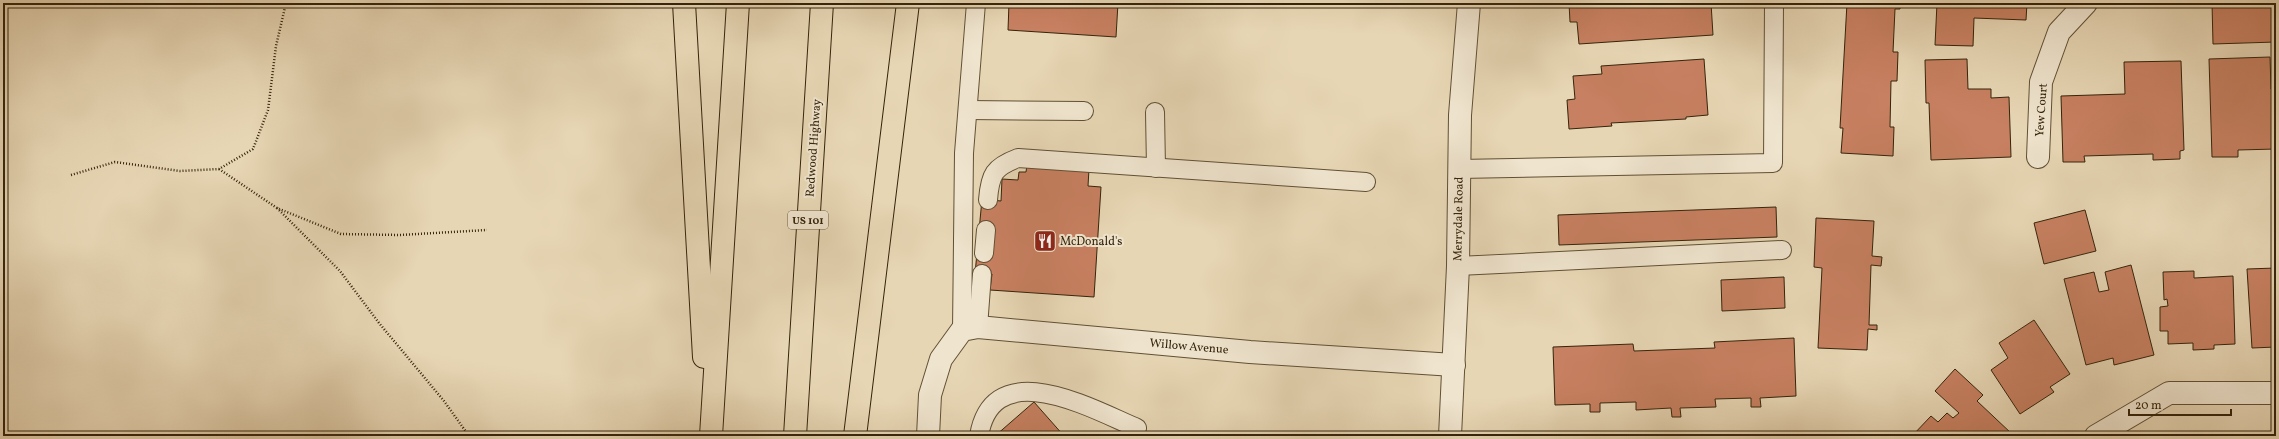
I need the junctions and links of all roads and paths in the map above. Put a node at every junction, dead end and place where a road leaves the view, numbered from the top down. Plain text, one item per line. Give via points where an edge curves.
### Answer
1 (286, 3) edge
2 (684, 3) edge
3 (738, 3) edge
4 (822, 3) edge
5 (908, 3) edge
6 (976, 3) edge
7 (1469, 3) edge
8 (1774, 3) edge
9 (2086, 3) edge
10 (968, 110) junction
11 (1084, 111) dead end
12 (1155, 112) dead end
13 (2038, 157) dead end
14 (1156, 168) junction
15 (219, 169) junction
16 (1459, 169) junction
17 (71, 175) dead end
18 (1366, 182) dead end
19 (988, 200) dead end
20 (277, 208) junction
21 (487, 230) dead end
22 (986, 230) dead end
23 (1782, 250) dead end
24 (984, 253) dead end
25 (1458, 266) junction
26 (982, 274) dead end
27 (970, 328) junction
28 (1454, 365) junction
29 (2276, 393) edge
30 (1137, 428) dead end
31 (469, 436) edge
32 (710, 436) edge
33 (795, 436) edge
34 (855, 436) edge
35 (928, 436) edge
36 (979, 436) edge
37 (1450, 436) edge
38 (2096, 436) edge

1 - 15 path via 276,46 268,110 253,149
2 - 32 highway
3 - 32 highway
4 - 33 highway, Redwood Highway / US 101
5 - 34 highway
6 - 10 lane
7 - 16 street, Merrydale Road via 1460,115
8 - 16 lane via 1773,163
9 - 13 street, Yew Court via 2059,32 2041,82
10 - 11 lane
10 - 27 lane via 964,153
12 - 14 lane
14 - 18 lane
14 - 19 lane via 1018,158 1002,164 990,180
15 - 17 path via 180,170 115,162
15 - 20 path
16 - 25 street, Merrydale Road
20 - 21 path via 341,234 400,235
20 - 31 path via 340,271
22 - 24 lane
23 - 25 lane
25 - 28 street, Merrydale Road
26 - 27 lane
27 - 28 street, Willow Avenue via 1250,352
27 - 35 street via 941,359 930,395
28 - 37 street, Merrydale Road
29 - 38 street via 2169,393
30 - 36 lane via 1067,398 1027,391 1007,394 990,408 982,420

